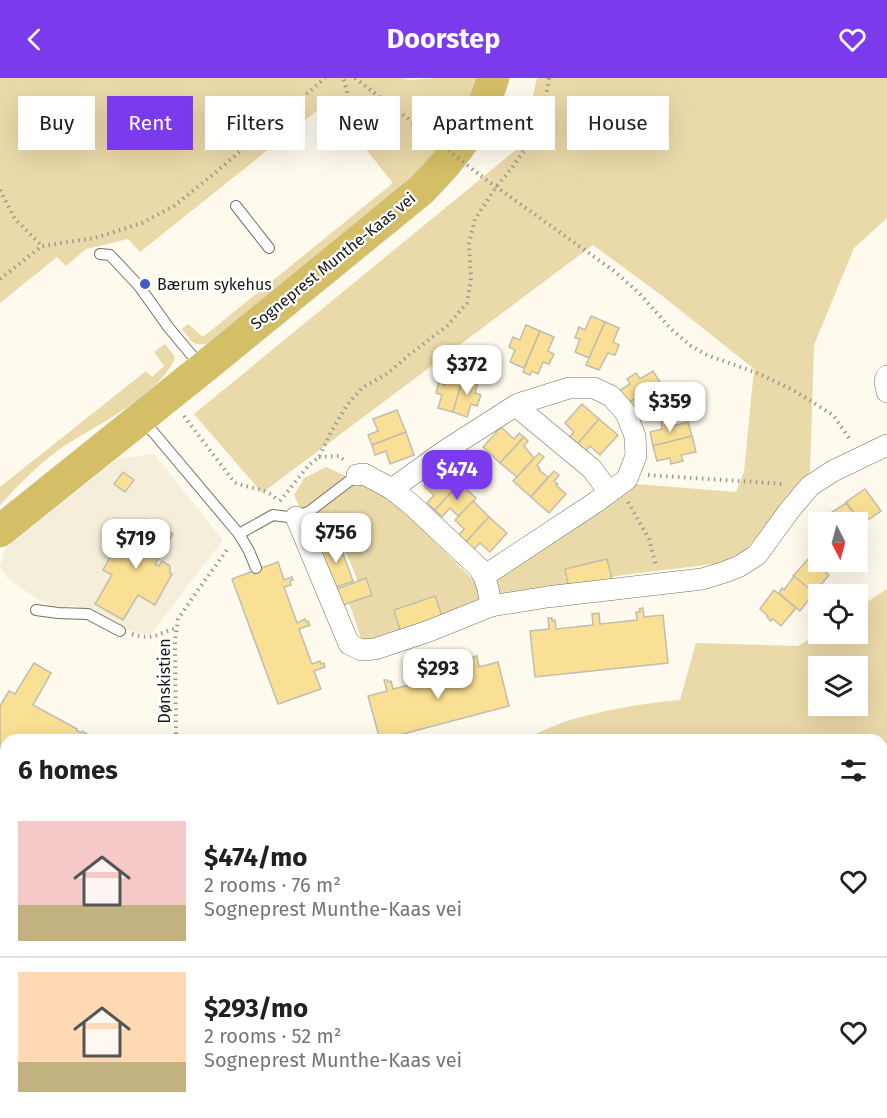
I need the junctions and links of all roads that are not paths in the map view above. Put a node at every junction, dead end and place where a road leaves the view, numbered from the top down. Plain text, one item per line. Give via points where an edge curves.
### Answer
1 (493, 78) edge
2 (236, 206) dead end
3 (269, 248) dead end
4 (100, 254) dead end
5 (202, 368) junction
6 (887, 376) edge
7 (887, 392) edge
8 (516, 406) junction
9 (141, 418) junction
10 (887, 445) edge
11 (357, 475) joint
12 (620, 483) junction
13 (392, 489) junction
14 (296, 517) junction
15 (0, 531) edge
16 (239, 534) junction
17 (256, 568) dead end
18 (484, 576) junction
19 (491, 606) junction
20 (36, 610) dead end
21 (120, 631) road end

1 - 5 main road, Sogneprest Munthe-Kaas vei via 463,143 428,182
2 - 3 lane
4 - 5 lane via 110,255 139,286
5 - 9 main road, Sogneprest Munthe-Kaas vei
6 - 7 street
8 - 12 street via 592,469
8 - 12 street via 569,388 594,388 611,396 626,413 635,436 636,456
8 - 13 street
9 - 15 main road, Sogneprest Munthe-Kaas vei
9 - 16 lane
10 - 19 street via 810,486 757,555 740,566 702,579
11 - 13 street via 364,474
11 - 14 lane
12 - 18 street
13 - 18 street
14 - 16 lane via 273,514
14 - 19 street via 349,644 361,650 429,631
16 - 17 lane
18 - 19 street
20 - 21 lane via 88,614

